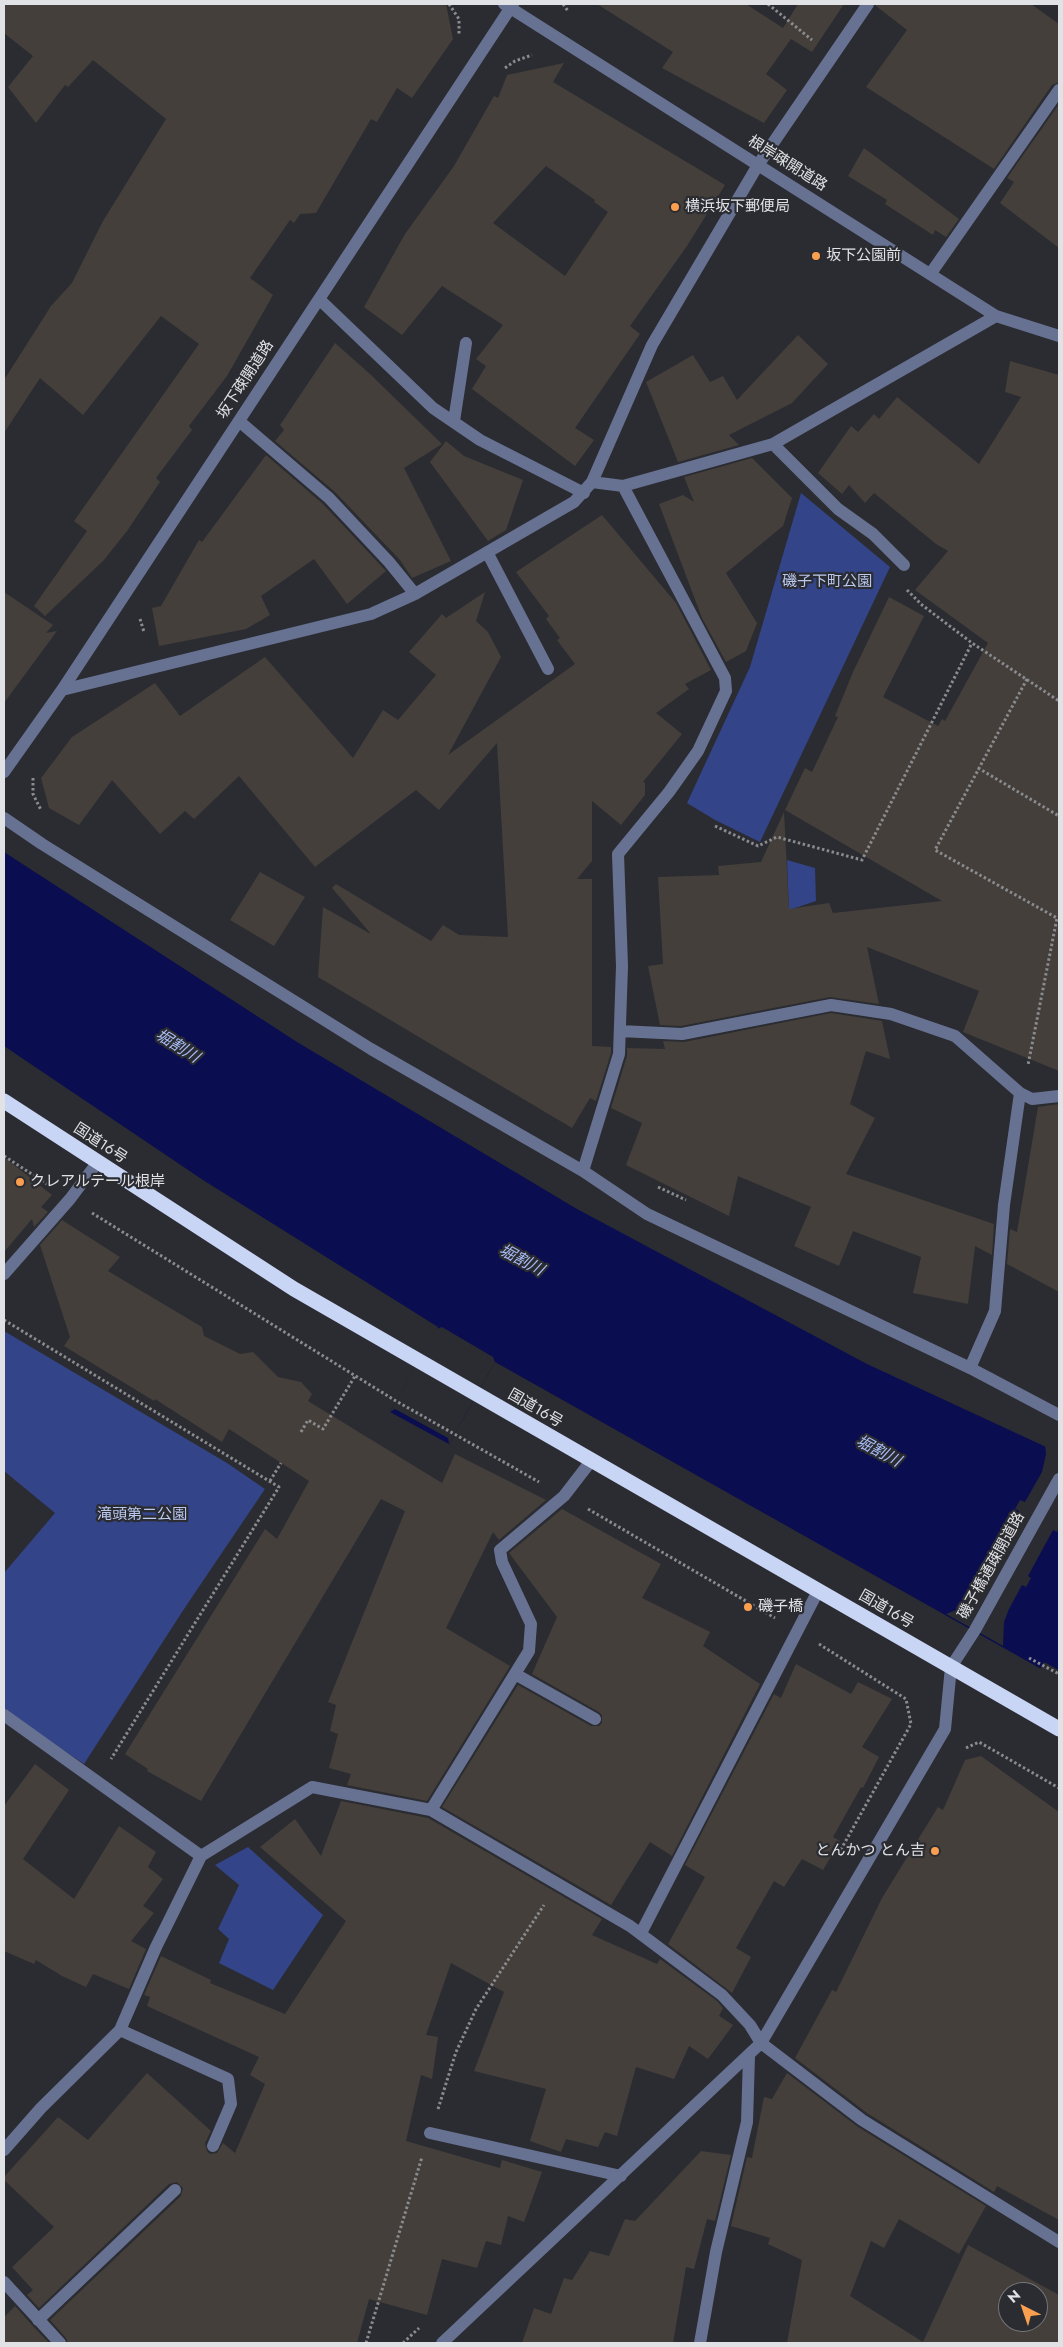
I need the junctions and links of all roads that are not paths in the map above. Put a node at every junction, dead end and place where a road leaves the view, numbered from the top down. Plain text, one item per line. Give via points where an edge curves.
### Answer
1 (868, 4) edge
2 (509, 5) edge
3 (1059, 90) edge
4 (758, 165) junction
5 (931, 274) junction
6 (319, 299) junction
7 (996, 316) junction
8 (1059, 336) edge
9 (466, 343) dead end
10 (239, 421) junction
11 (454, 421) junction
12 (773, 444) junction
13 (592, 482) junction
14 (623, 486) junction
15 (584, 493) junction
16 (487, 552) junction
17 (904, 565) dead end
18 (415, 594) junction
19 (548, 669) dead end
20 (62, 690) junction
21 (4, 772) edge
22 (4, 818) edge
23 (620, 1031) junction
24 (1022, 1094) junction
25 (1059, 1096) edge
26 (4, 1101) edge
27 (98, 1163) junction
28 (582, 1171) junction
29 (4, 1274) edge
30 (970, 1368) junction
31 (1059, 1416) edge
32 (591, 1461) junction
33 (1059, 1479) edge
34 (818, 1591) junction
35 (951, 1667) junction
36 (515, 1674) junction
37 (4, 1716) edge
38 (595, 1719) dead end
39 (1059, 1729) edge
40 (431, 1810) junction
41 (201, 1856) junction
42 (641, 1933) junction
43 (120, 2030) junction
44 (761, 2043) junction
45 (749, 2056) junction
46 (430, 2133) road end
47 (213, 2146) dead end
48 (4, 2150) edge
49 (621, 2176) junction
50 (176, 2190) dead end
51 (1059, 2242) edge
52 (4, 2282) edge
53 (38, 2320) junction
54 (60, 2343) edge
55 (442, 2343) edge
56 (700, 2343) edge

1 - 4 street
2 - 4 street, 根岸疎開道路
2 - 6 street, 坂下疎開道路
3 - 5 street
4 - 5 street, 根岸疎開道路
4 - 13 street via 652,345
5 - 7 street, 根岸疎開道路
6 - 10 street, 坂下疎開道路
6 - 11 street via 433,408
7 - 8 street, 根岸疎開道路
7 - 12 street
9 - 11 street
10 - 18 street via 329,498 390,562
10 - 20 street, 坂下疎開道路
11 - 15 street via 480,440
12 - 14 street
12 - 17 street via 838,509 873,534
13 - 14 street
13 - 15 street
14 - 23 street via 725,678 726,691 698,751 618,854 622,966
15 - 16 street
16 - 18 street
16 - 19 street
18 - 20 street via 371,614
20 - 21 street, 坂下疎開道路
22 - 28 street via 371,1049
23 - 24 street via 682,1034 831,1005 891,1014 955,1036
23 - 28 street via 619,1054
24 - 25 street via 1032,1099
24 - 30 street via 1004,1205 995,1311
26 - 27 highway, 国道16号
27 - 29 street
27 - 32 highway, 国道16号 via 294,1289
28 - 30 street via 647,1214
30 - 31 street
32 - 34 highway, 国道16号
32 - 36 street via 564,1496 500,1550 502,1562 531,1624 529,1651
33 - 35 street, 磯子橋通疎開道路
34 - 35 highway, 国道16号
34 - 42 street
35 - 39 highway, 国道16号
35 - 44 street via 945,1729
36 - 38 street
36 - 40 street
37 - 41 street
40 - 41 street via 312,1787
40 - 42 street
41 - 43 street
42 - 44 street via 722,1995 750,2025
43 - 47 street via 228,2079 231,2104
43 - 48 street via 41,2108
44 - 45 street
44 - 51 street via 862,2120
45 - 49 street
45 - 56 street via 747,2122 716,2252
46 - 49 street
49 - 55 street
50 - 53 street
52 - 53 street
53 - 54 street

